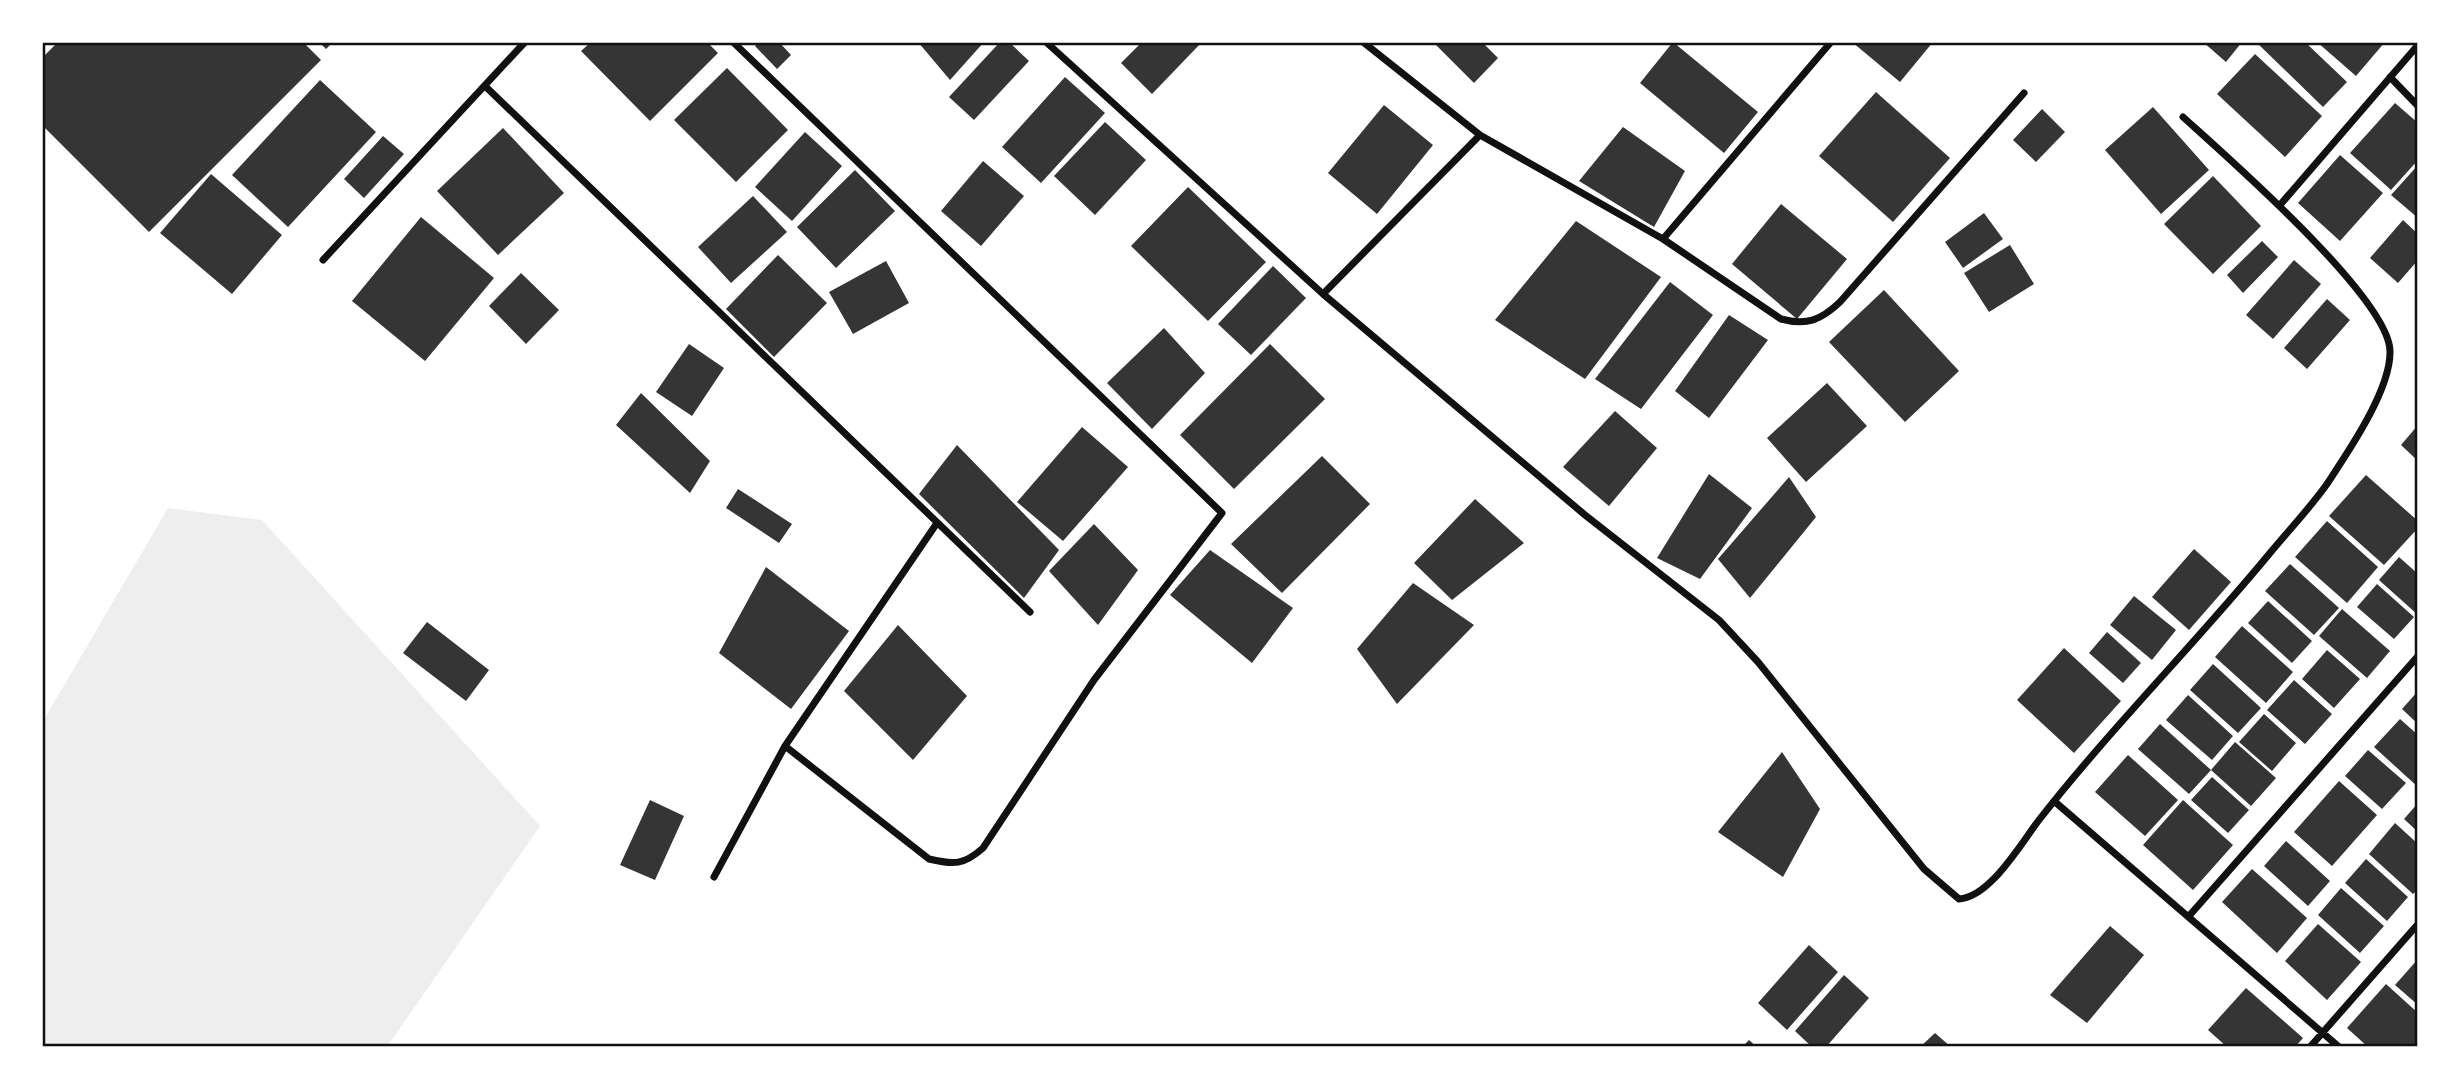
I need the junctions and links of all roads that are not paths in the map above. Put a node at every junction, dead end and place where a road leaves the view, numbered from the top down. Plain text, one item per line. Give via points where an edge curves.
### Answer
1 (525, 42) edge
2 (733, 42) edge
3 (1046, 42) edge
4 (1363, 42) edge
5 (1831, 42) edge
6 (2418, 45) edge
7 (2390, 77) junction
8 (485, 86) junction
9 (2024, 93) dead end
10 (2418, 106) edge
11 (2183, 117) dead end
12 (1480, 135) junction
13 (2280, 205) junction
14 (1663, 239) junction
15 (323, 260) dead end
16 (1323, 295) junction
17 (937, 523) junction
18 (1030, 612) dead end
19 (2418, 656) edge
20 (785, 746) junction
21 (2054, 801) junction
22 (714, 877) dead end
23 (2189, 916) junction
24 (2418, 924) edge
25 (2323, 1032) junction
26 (2310, 1047) edge
27 (2339, 1047) edge

1 - 8 street
2 - 20 street via 1223,513 1094,680 983,848 967,862 953,865 929,859
3 - 16 street
4 - 12 street
5 - 14 street
6 - 7 street
7 - 10 street
7 - 13 street
8 - 15 street
8 - 17 street
9 - 14 street via 1840,302 1814,321 1781,319
11 - 13 street
12 - 14 street
12 - 16 street
13 - 21 street via 2363,296 2385,328 2390,351 2386,375 2353,443 2325,486 2244,586
16 - 21 street via 1585,516 1719,620 1946,892 1959,899 1971,898 1986,887
17 - 18 street
17 - 20 street
19 - 23 street
20 - 22 street
21 - 23 street
23 - 25 street
24 - 25 street
25 - 26 street
25 - 27 street

